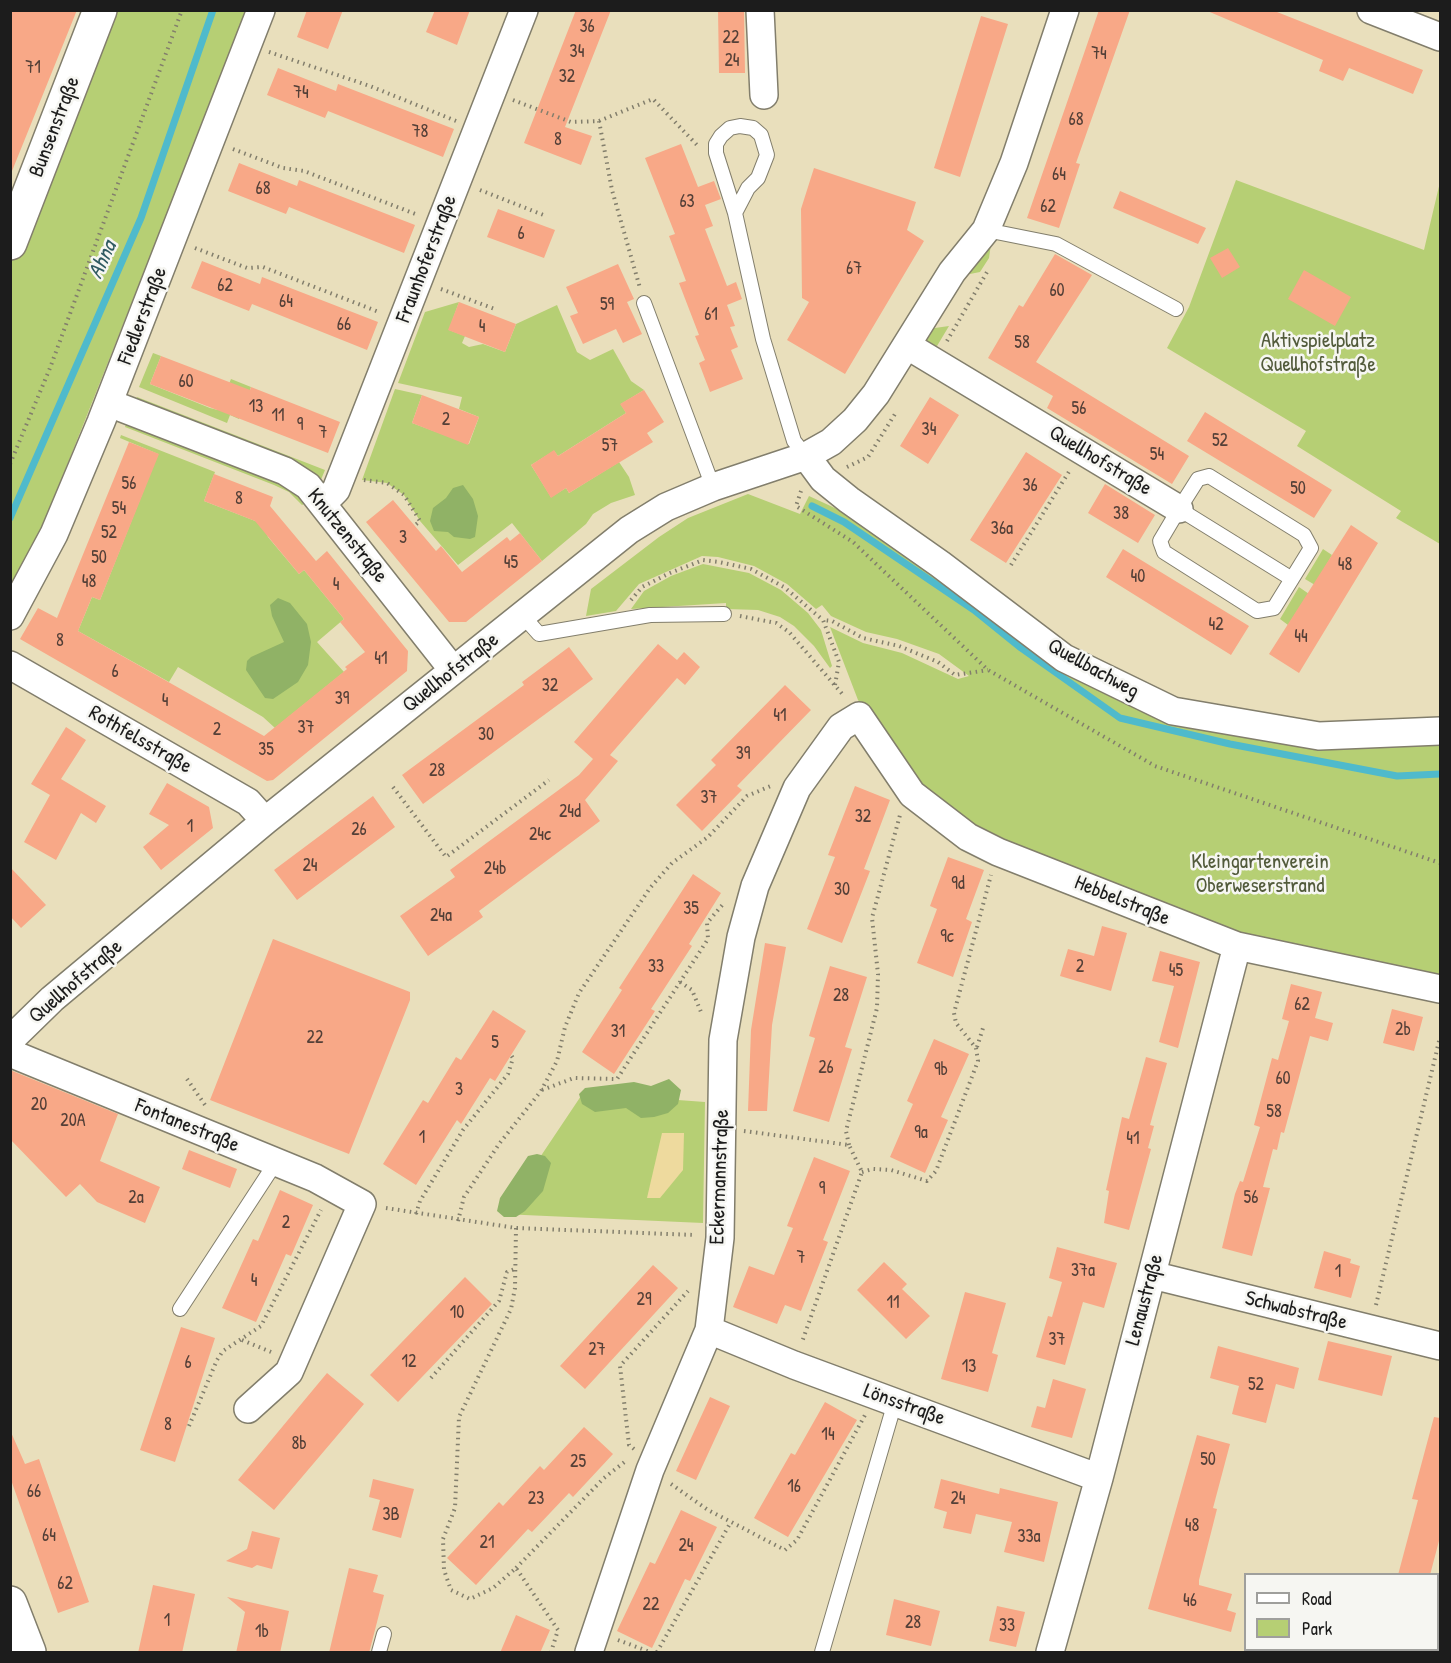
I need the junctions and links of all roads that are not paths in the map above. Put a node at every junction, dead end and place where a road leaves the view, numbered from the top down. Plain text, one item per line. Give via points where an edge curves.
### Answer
1 (100, 10) edge
2 (261, 10) edge
3 (524, 10) edge
4 (1065, 10) edge
5 (1371, 10) edge
6 (761, 11) edge
7 (1395, 16) edge
8 (1440, 37) edge
9 (764, 95) dead end
10 (735, 213) junction
11 (987, 230) junction
12 (10, 243) edge
13 (644, 303) road end
14 (1176, 309) dead end
15 (908, 345) junction
16 (110, 402) junction
17 (806, 456) junction
18 (713, 487) junction
19 (323, 503) junction
20 (1179, 509) junction
21 (1292, 579) junction
22 (724, 614) road end
23 (10, 616) edge
24 (523, 616) junction
25 (10, 665) edge
26 (453, 670) junction
27 (859, 716) joint
28 (1440, 731) edge
29 (265, 821) junction
30 (1237, 946) junction
31 (1440, 989) edge
32 (10, 1041) edge
33 (10, 1053) edge
34 (276, 1162) junction
35 (1152, 1275) junction
36 (180, 1309) dead end
37 (710, 1330) junction
38 (1440, 1346) edge
39 (885, 1399) junction
40 (248, 1409) dead end
41 (1099, 1478) junction
42 (10, 1603) edge
43 (384, 1634) dead end
44 (593, 1642) edge
45 (29, 1653) edge
46 (379, 1653) edge
47 (822, 1653) edge
48 (1050, 1653) edge

1 - 12 street, Bunsenstraße
2 - 16 street, Fiedlerstraße
3 - 19 street, Fraunhoferstraße via 336,490
4 - 11 street, Quellhofstraße via 1014,163
5 - 7 street
6 - 9 street
7 - 8 street
10 - 10 lane via 716,144 730,128 740,126 753,128 767,146 764,165
10 - 17 lane via 763,339 794,441
11 - 14 lane via 1056,244
11 - 15 street, Quellhofstraße via 952,272
13 - 18 lane
15 - 17 street, Quellhofstraße via 855,420 831,442
15 - 20 street, Quellhofstraße
16 - 19 street, Knutzenstraße via 285,471 308,486
16 - 23 street, Fiedlerstraße via 54,534
17 - 18 street, Quellhofstraße
17 - 28 street, Quellbachweg via 823,479 849,500 1064,658 1173,711 1319,736
18 - 24 street, Quellhofstraße via 666,507 629,530
19 - 26 street, Knutzenstraße
20 - 21 lane, Quellhofstraße
20 - 21 lane via 1160,541 1164,552 1257,611 1274,608
20 - 21 lane via 1198,478 1209,476 1304,535 1311,548
22 - 24 lane via 650,615 540,634
24 - 26 street, Quellhofstraße
25 - 29 street, Rothfelsstraße via 248,802
26 - 29 street, Quellhofstraße
27 - 30 street, Hebbelstraße via 912,794 968,837
27 - 37 street, Eckermannstraße via 828,741 797,788 754,891 741,937 723,1040 720,1238
29 - 32 street, Quellhofstraße via 52,999
30 - 31 street, Hebbelstraße
30 - 35 street, Lenaustraße
33 - 34 street, Fontanestraße
34 - 36 lane
34 - 40 street, Fontanestraße via 362,1204 289,1372
35 - 38 street, Schwabstraße
35 - 41 street, Lenaustraße
37 - 39 street, Lönsstraße
37 - 44 street, Eckermannstraße via 650,1470
39 - 41 street, Lönsstraße
39 - 47 lane
41 - 48 street, Lenaustraße
42 - 45 street
43 - 46 lane

